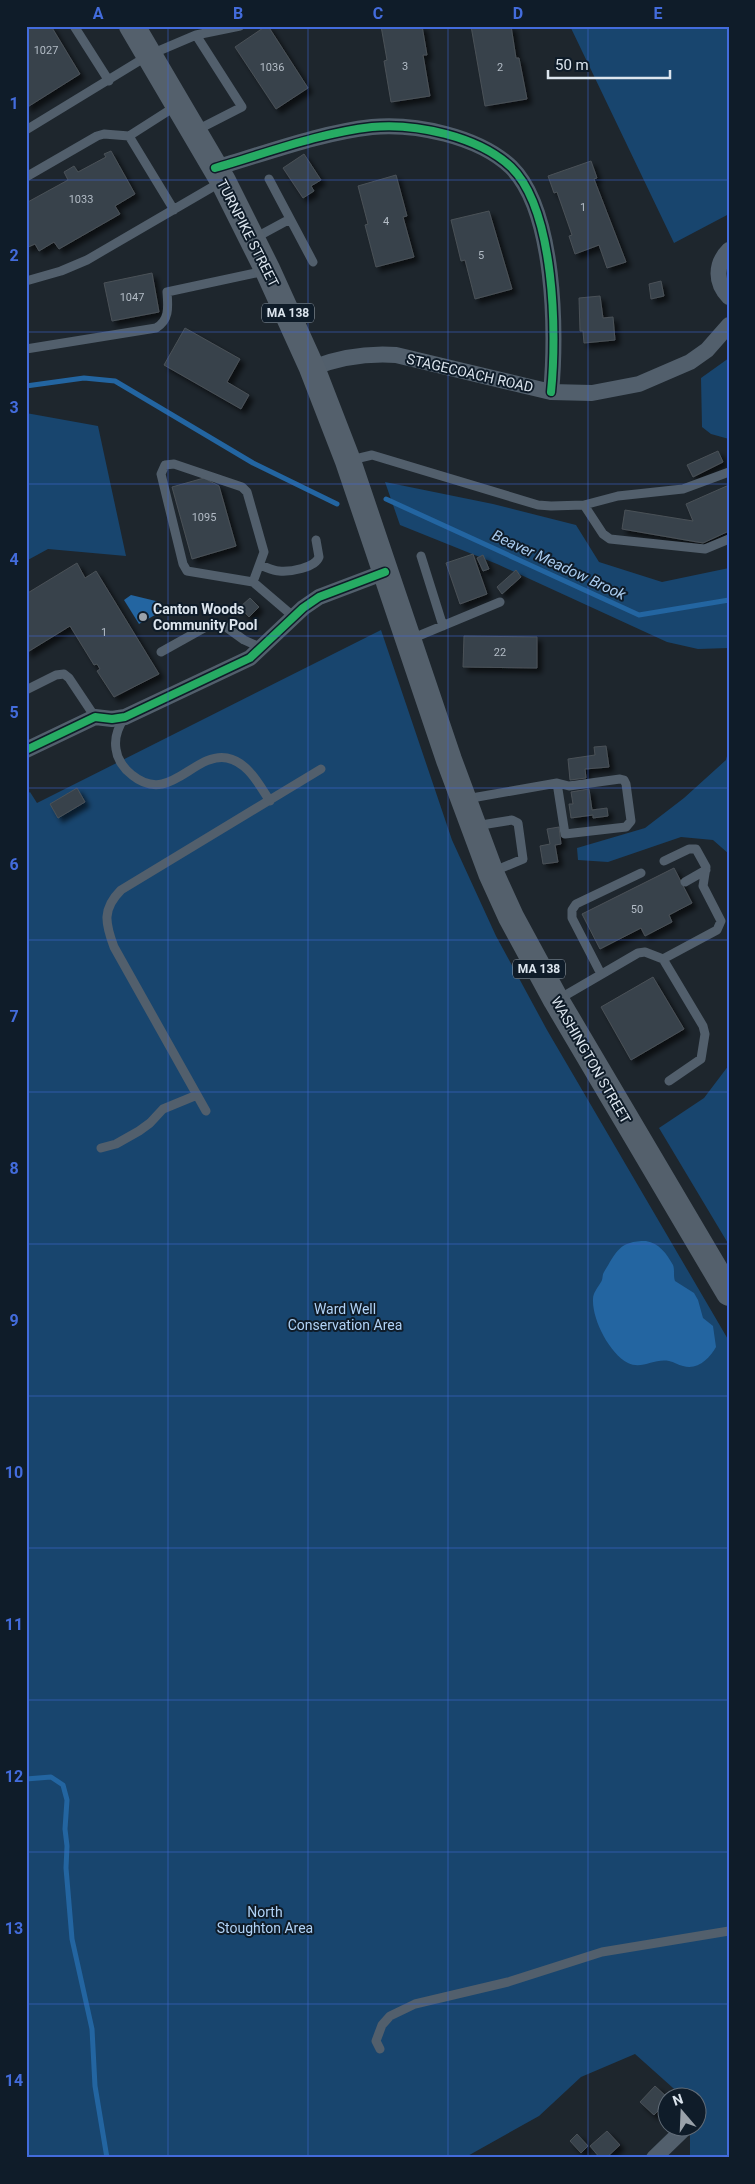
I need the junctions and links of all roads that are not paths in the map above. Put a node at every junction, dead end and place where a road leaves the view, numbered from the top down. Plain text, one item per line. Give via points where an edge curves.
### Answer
1 (74, 26) edge
2 (132, 26) edge
3 (240, 26) edge
4 (196, 35) junction
5 (149, 54) junction
6 (109, 81) junction
7 (178, 104) junction
8 (26, 130) edge
9 (194, 132) junction
10 (129, 136) junction
11 (219, 174) junction
12 (26, 177) edge
13 (269, 179) dead end
14 (174, 210) junction
15 (290, 219) junction
16 (253, 240) junction
17 (729, 250) edge
18 (313, 262) dead end
19 (268, 271) junction
20 (26, 282) edge
21 (729, 297) edge
22 (729, 325) edge
23 (26, 349) edge
24 (312, 368) junction
25 (551, 392) junction
26 (348, 461) junction
27 (729, 472) edge
28 (584, 505) junction
29 (729, 538) edge
30 (316, 540) dead end
31 (421, 556) dead end
32 (260, 565) junction
33 (385, 572) junction
34 (253, 582) junction
35 (500, 602) dead end
36 (294, 617) junction
37 (443, 626) junction
38 (405, 630) junction
39 (262, 648) junction
40 (161, 652) dead end
41 (26, 690) edge
42 (95, 717) junction
43 (125, 717) junction
44 (26, 750) edge
45 (321, 769) dead end
46 (557, 783) junction
47 (463, 800) junction
48 (270, 801) junction
49 (473, 826) junction
50 (664, 861) dead end
51 (706, 870) junction
52 (491, 873) junction
53 (641, 874) dead end
54 (685, 882) dead end
55 (663, 959) junction
56 (601, 974) junction
57 (556, 1000) junction
58 (669, 1081) dead end
59 (197, 1095) junction
60 (206, 1111) dead end
61 (101, 1148) dead end
62 (729, 1293) edge
63 (729, 1931) edge
64 (380, 2049) dead end
65 (677, 2136) edge
66 (654, 2158) edge

1 - 6 lane
2 - 5 main road, TURNPIKE STREET / MA 138
3 - 4 lane
4 - 5 lane
4 - 9 lane via 242,107
5 - 6 lane
5 - 7 main road, TURNPIKE STREET / MA 138
6 - 8 lane
7 - 9 main road, TURNPIKE STREET / MA 138
7 - 10 lane
9 - 11 main road, TURNPIKE STREET / MA 138
10 - 12 lane via 100,134
10 - 14 lane
11 - 14 lane
11 - 16 main road, TURNPIKE STREET / MA 138
11 - 25 street via 342,131 373,127 437,131 492,153 511,167 525,187 542,231 552,288
13 - 15 lane
14 - 20 lane via 82,262
15 - 16 lane
15 - 18 lane
16 - 19 main road, TURNPIKE STREET / MA 138
17 - 21 street via 721,260 718,273 720,286
19 - 23 lane via 167,292 166,318 156,328
19 - 24 main road, TURNPIKE STREET / MA 138
22 - 25 street, STAGECOACH ROAD via 707,350 666,374 616,390 575,394
24 - 25 street, STAGECOACH ROAD via 354,356 396,355
24 - 26 main road, TURNPIKE STREET / MA 138
26 - 28 lane via 372,455 538,504
26 - 33 main road, TURNPIKE STREET / MA 138
27 - 28 lane via 683,489 618,496
28 - 29 lane via 603,534 610,539 705,549
30 - 32 lane via 319,557 315,563 280,571
31 - 37 lane
32 - 34 lane
32 - 34 lane via 264,552 247,492 242,487 174,464 165,465 161,474 186,571
33 - 36 street via 319,596
33 - 38 main road, TURNPIKE STREET / MA 138
34 - 36 lane
35 - 37 lane
36 - 39 street
37 - 38 lane
38 - 47 main road, WASHINGTON STREET / MA 138
39 - 40 lane via 226,627 215,625
39 - 43 street via 237,666
41 - 42 lane via 64,674 70,678
42 - 43 street
42 - 44 street
43 - 48 lane via 117,731 116,749 120,762 138,780 166,783 207,761 228,758 250,773
45 - 48 lane
46 - 46 lane via 569,786 624,780 630,824 565,834
46 - 47 lane
47 - 49 main road, WASHINGTON STREET / MA 138
48 - 59 lane via 121,890 109,904 108,931 114,947
49 - 52 main road, WASHINGTON STREET / MA 138
49 - 52 lane via 512,820 518,823 523,860
50 - 51 lane via 695,848
51 - 54 lane
51 - 55 lane via 703,886 720,918 720,927
52 - 57 main road, WASHINGTON STREET / MA 138
53 - 56 lane via 576,904 572,910 572,918
55 - 56 lane via 642,952
55 - 58 lane via 705,1030 701,1059
56 - 57 lane
57 - 62 main road, WASHINGTON STREET / MA 138
59 - 60 lane
59 - 61 lane via 163,1109 139,1131
63 - 64 lane via 602,1952 508,1982 415,2004 390,2016 382,2025 376,2041
65 - 66 street

